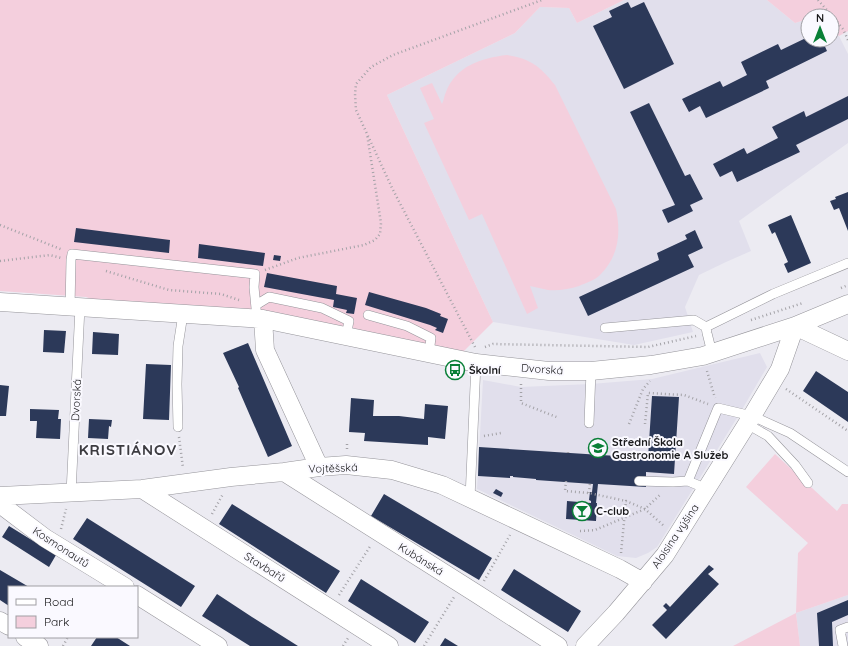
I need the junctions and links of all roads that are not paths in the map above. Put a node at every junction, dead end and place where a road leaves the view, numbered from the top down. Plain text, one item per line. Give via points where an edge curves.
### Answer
1 (848, 263) edge
2 (0, 302) edge
3 (848, 304) edge
4 (75, 307) junction
5 (183, 314) junction
6 (259, 314) junction
7 (368, 315) dead end
8 (795, 326) junction
9 (706, 327) junction
10 (605, 328) dead end
11 (848, 351) edge
12 (429, 353) junction
13 (707, 354) junction
14 (476, 363) junction
15 (591, 371) junction
16 (750, 420) junction
17 (589, 423) dead end
18 (178, 427) road end
19 (319, 467) junction
20 (284, 472) junction
21 (848, 472) edge
22 (639, 481) dead end
23 (688, 481) junction
24 (808, 484) dead end
25 (142, 489) junction
26 (707, 489) junction
27 (71, 493) junction
28 (0, 496) edge
29 (470, 498) junction
30 (0, 504) edge
31 (643, 582) junction
32 (123, 586) edge
33 (138, 596) edge
34 (848, 627) edge
35 (27, 638) edge
36 (39, 646) edge
37 (218, 646) edge
38 (389, 646) edge
39 (558, 646) edge
40 (585, 646) edge
41 (843, 646) edge

1 - 9 lane via 773,294
2 - 4 street, Dvorská
3 - 8 street, Dvorská
4 - 5 street, Dvorská
4 - 6 lane via 72,257 255,274 254,287
4 - 27 lane, Dvorská
5 - 6 street, Dvorská
5 - 18 lane via 178,346
6 - 12 street, Dvorská
6 - 19 street via 266,350
7 - 12 lane via 407,326 431,338
8 - 11 street
8 - 13 street, Dvorská
8 - 16 street, Aloisina výšina via 780,369
9 - 10 lane via 694,320
9 - 13 lane
12 - 14 street, Dvorská
13 - 15 street, Dvorská via 651,365
14 - 15 street, Dvorská via 549,371
14 - 29 lane
15 - 17 lane
16 - 21 lane via 790,433
16 - 23 lane via 718,408
16 - 24 lane via 795,465
16 - 26 street, Aloisina výšina
19 - 20 street, Vojtěšská
19 - 29 street, Vojtěšská via 346,465 392,470 442,485
20 - 25 street, Vojtěšská
20 - 39 street, Kubánská
22 - 23 lane
23 - 26 lane
25 - 27 street, Vojtěšská
25 - 38 street, Stavbařů
26 - 31 street, Aloisina výšina via 665,555
27 - 28 street, Vojtěšská
29 - 31 street, Vojtěšská
30 - 32 street, Kosmonautů via 45,538
31 - 40 street, Aloisina výšina
33 - 37 street
34 - 41 lane via 840,630
35 - 36 street

